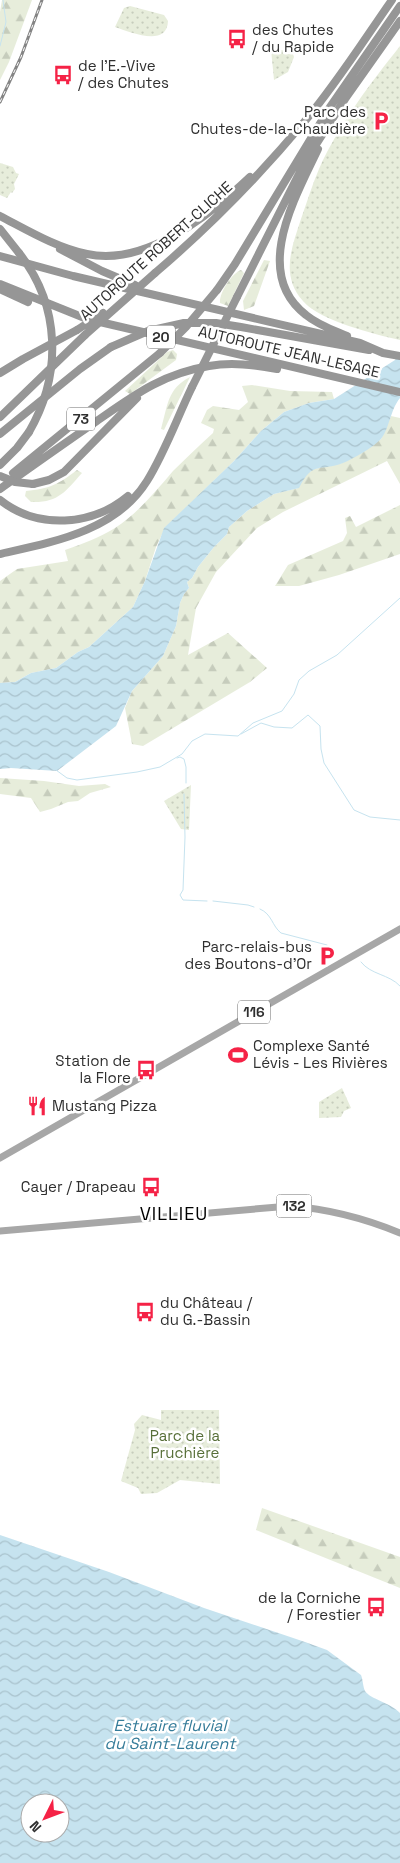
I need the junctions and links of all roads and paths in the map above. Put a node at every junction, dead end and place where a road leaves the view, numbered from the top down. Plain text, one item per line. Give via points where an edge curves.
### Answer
1 (385, 0) edge
2 (392, 0) edge
3 (400, 6) edge
4 (400, 21) edge
5 (400, 29) edge
6 (352, 56) junction
7 (375, 56) junction
8 (329, 125) junction
9 (268, 162) junction
10 (0, 216) edge
11 (17, 224) junction
12 (0, 229) edge
13 (0, 235) edge
14 (19, 253) junction
15 (0, 256) edge
16 (0, 284) edge
17 (0, 290) edge
18 (132, 293) junction
19 (162, 296) junction
20 (87, 319) junction
21 (360, 343) junction
22 (383, 353) junction
23 (400, 356) edge
24 (0, 373) edge
25 (180, 373) junction
26 (327, 376) junction
27 (400, 392) edge
28 (185, 400) junction
29 (0, 417) edge
30 (0, 434) edge
31 (0, 466) edge
32 (0, 476) edge
33 (0, 484) edge
34 (0, 489) edge
35 (2, 502) edge
36 (0, 554) edge
37 (400, 929) edge
38 (0, 1158) edge
39 (0, 1231) edge
40 (400, 1233) edge

1 - 6 highway
2 - 6 highway, AUTOROUTE ROBERT-CLICHE
3 - 33 highway, 73, bridge via 338,94 236,264 217,290 160,353
4 - 7 highway
5 - 7 highway
6 - 9 highway, AUTOROUTE ROBERT-CLICHE via 305,121
7 - 8 highway
8 - 21 highway via 287,220 280,252 281,275 287,293 307,316
8 - 28 highway, bridge via 306,160
9 - 11 highway via 218,206 181,232 126,254 88,254 62,246
9 - 18 highway, AUTOROUTE ROBERT-CLICHE, bridge via 232,203
10 - 11 highway
11 - 19 highway via 94,267
12 - 14 highway
13 - 14 highway
14 - 31 highway, bridge via 33,272 45,298 53,336 53,358 42,407 29,432
15 - 19 highway, AUTOROUTE JEAN-LESAGE
16 - 20 highway, AUTOROUTE JEAN-LESAGE / 20
17 - 20 highway via 39,306
18 - 24 highway, bridge via 77,330
18 - 29 highway, AUTOROUTE ROBERT-CLICHE, bridge
19 - 21 highway, AUTOROUTE JEAN-LESAGE
20 - 26 highway, AUTOROUTE JEAN-LESAGE / 20
21 - 22 highway, AUTOROUTE JEAN-LESAGE
22 - 23 highway, AUTOROUTE JEAN-LESAGE
22 - 30 highway, bridge via 216,323 184,323 148,331 111,347
25 - 26 highway via 238,364
25 - 32 highway, bridge via 131,403 64,472 33,484
25 - 34 highway via 137,393
26 - 27 highway, AUTOROUTE JEAN-LESAGE / 20
28 - 35 highway via 143,480 112,508 90,517 56,521 22,513
28 - 36 highway via 152,472 126,505 77,534
37 - 38 main road, 116
39 - 40 main road, 132 via 290,1206 337,1212

